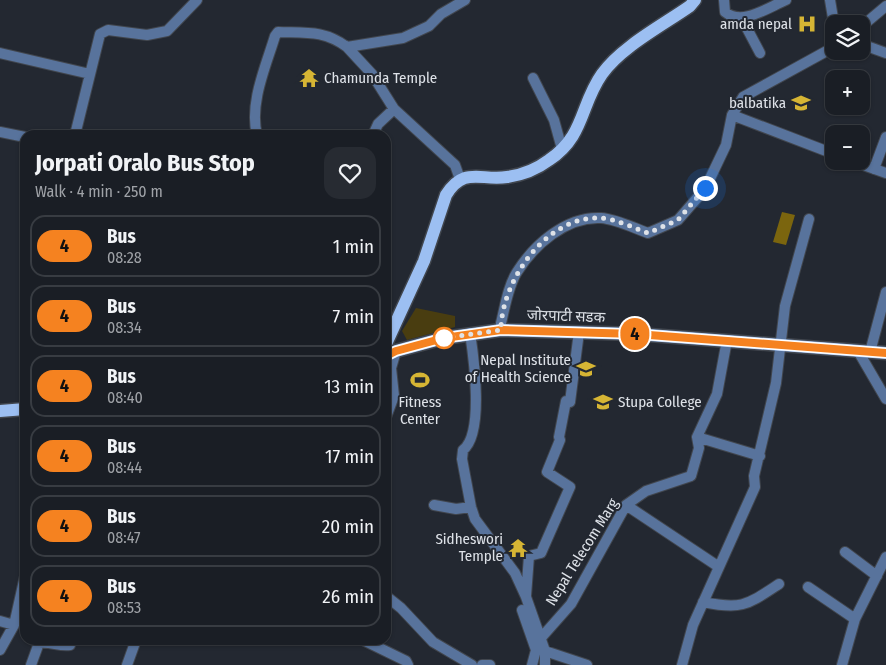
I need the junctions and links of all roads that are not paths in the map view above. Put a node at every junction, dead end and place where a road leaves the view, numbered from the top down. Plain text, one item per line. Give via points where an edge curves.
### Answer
1 (197, 0) edge
2 (465, 0) edge
3 (695, 0) edge
4 (724, 0) edge
5 (786, 0) edge
6 (830, 0) edge
7 (886, 6) edge
8 (832, 15) edge
9 (742, 19) junction
10 (870, 19) edge
11 (347, 47) junction
12 (870, 47) edge
13 (825, 52) edge
14 (0, 53) edge
15 (760, 53) dead end
16 (886, 53) edge
17 (90, 74) junction
18 (533, 78) dead end
19 (394, 108) junction
20 (732, 116) junction
21 (76, 130) edge
22 (256, 130) edge
23 (375, 130) edge
24 (0, 132) edge
25 (20, 136) edge
26 (886, 137) edge
27 (562, 149) junction
28 (825, 151) edge
29 (870, 168) edge
30 (874, 169) junction
31 (886, 173) edge
32 (460, 179) junction
33 (809, 219) dead end
34 (886, 292) edge
35 (501, 330) junction
36 (579, 332) junction
37 (470, 333) junction
38 (727, 340) junction
39 (391, 345) edge
40 (781, 345) junction
41 (391, 350) edge
42 (864, 352) junction
43 (886, 353) edge
44 (391, 368) edge
45 (886, 399) edge
46 (391, 404) edge
47 (20, 409) edge
48 (0, 411) edge
49 (697, 437) junction
50 (760, 456) junction
51 (434, 505) dead end
52 (626, 506) junction
53 (471, 507) junction
54 (845, 552) dead end
55 (886, 557) edge
56 (719, 567) junction
57 (876, 576) junction
58 (779, 584) dead end
59 (808, 587) dead end
60 (526, 597) junction
61 (20, 598) edge
62 (391, 600) edge
63 (703, 602) junction
64 (522, 610) dead end
65 (855, 619) junction
66 (0, 621) edge
67 (14, 625) junction
68 (540, 639) junction
69 (38, 645) edge
70 (134, 645) edge
71 (373, 645) edge
72 (0, 650) edge
73 (545, 651) junction
74 (31, 665) edge
75 (127, 665) edge
76 (408, 665) edge
77 (472, 665) edge
78 (482, 665) edge
79 (490, 665) edge
80 (532, 665) edge
81 (545, 665) edge
82 (587, 665) edge
83 (682, 665) edge
84 (842, 665) edge

1 - 17 street via 167,31 147,35 104,31 100,34
2 - 11 street via 441,14 429,26 403,38
3 - 27 main road via 632,46 603,73 594,87 577,132
4 - 9 street via 725,12 732,18
5 - 9 street
6 - 8 street
7 - 10 street
9 - 15 street
11 - 19 street via 372,74
11 - 22 street via 324,34 278,32 260,86 253,120
12 - 16 street
13 - 20 street via 743,97
14 - 17 street
17 - 21 street
18 - 27 street via 554,120
19 - 23 street
19 - 32 street via 455,165
20 - 28 street
20 - 35 street via 726,144 705,188 678,220 648,233 601,218 562,227 546,239 517,272
24 - 25 street
26 - 30 street
27 - 32 main road via 538,168 521,174
29 - 30 street
30 - 31 street
32 - 39 main road via 446,195
33 - 40 street via 785,306
34 - 42 street
35 - 36 main road, जोरपाटी सडक
35 - 37 main road, जोरपाटी सडक
36 - 38 main road, जोरपाटी सडक
36 - 60 street via 570,402 566,401 560,440 547,472 570,487 541,553 529,556
37 - 41 main road, जोरपाटी सडक
37 - 53 street via 476,411 471,440 462,450 462,459
38 - 40 main road, जोरपाटी सडक
38 - 49 street, Nepal Telecom Marg via 717,394
40 - 42 main road, जोरपाटी सडक
40 - 50 street
42 - 43 main road, जोरपाटी सडक
42 - 45 street
44 - 46 street via 394,396
47 - 48 main road
49 - 50 street
49 - 52 street, Nepal Telecom Marg via 699,448 690,476 646,491
50 - 56 street via 754,476 755,488
51 - 53 street via 456,509
52 - 56 street
52 - 68 street, Nepal Telecom Marg via 571,604
53 - 60 street
54 - 57 street
55 - 57 street
56 - 63 street
57 - 65 street
58 - 63 street via 747,604 725,606
59 - 65 street
60 - 68 street
61 - 67 street
62 - 77 street via 433,642
63 - 83 street
64 - 80 street via 536,650
65 - 84 street
66 - 67 street
67 - 72 street
68 - 73 street
69 - 74 street
70 - 75 street
71 - 76 street
73 - 81 street
73 - 82 street
78 - 79 street

